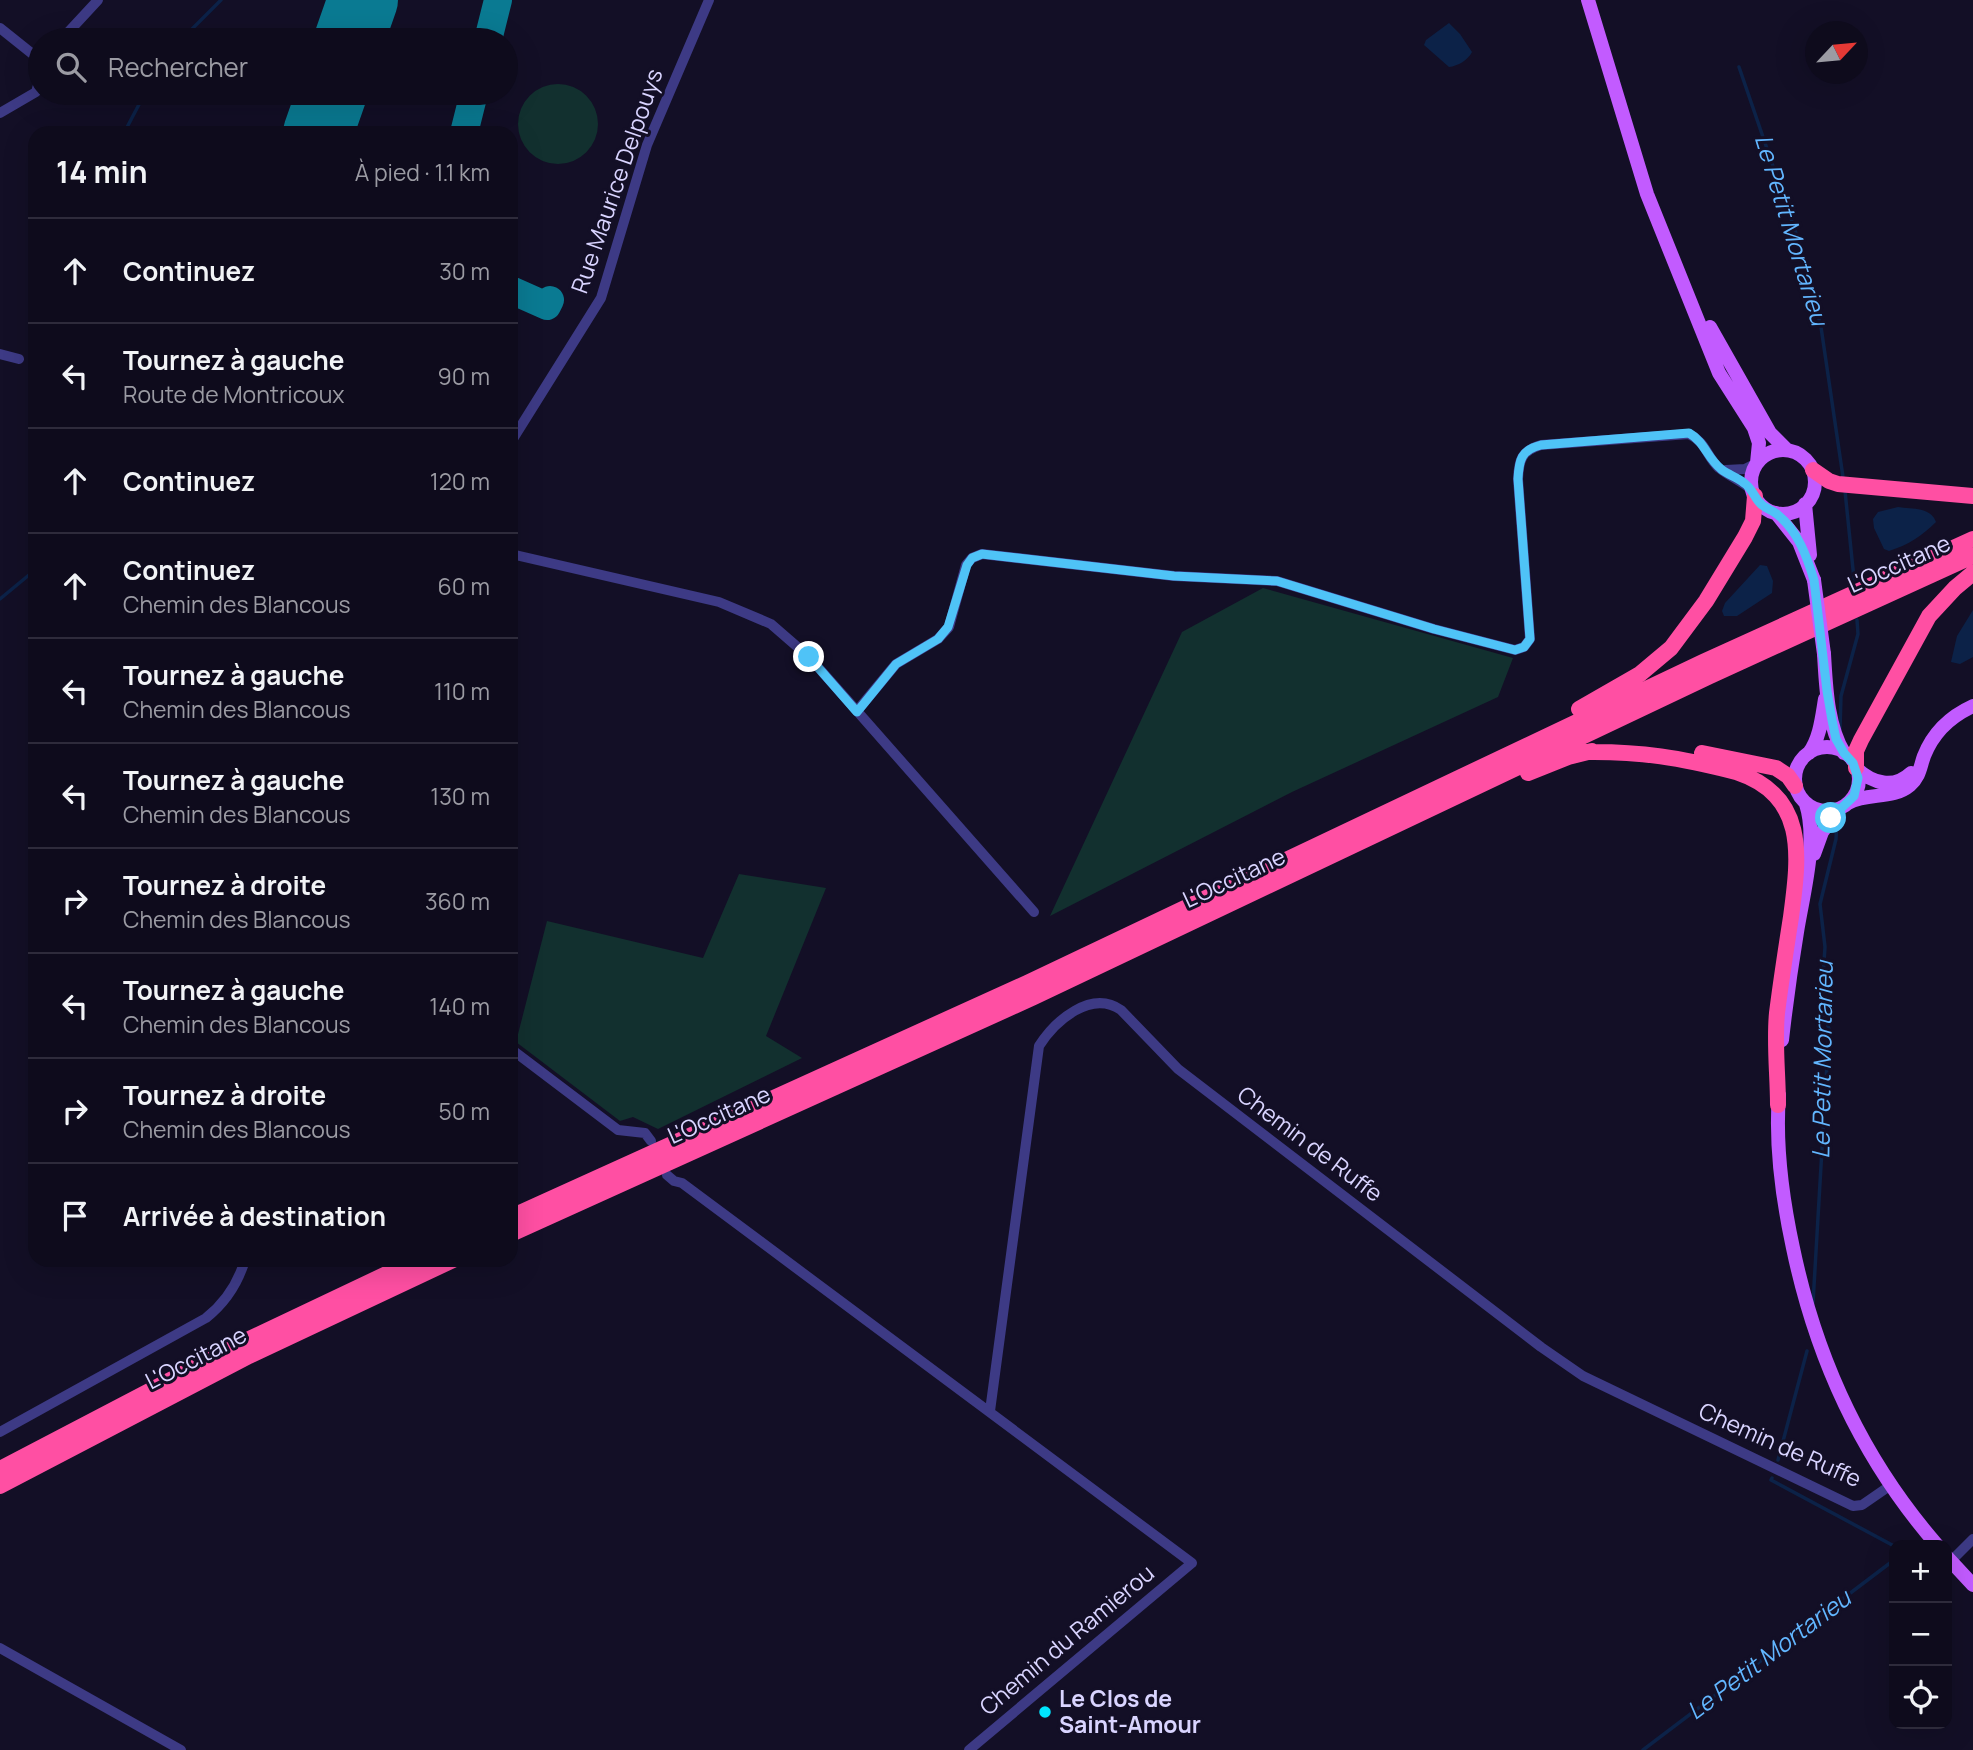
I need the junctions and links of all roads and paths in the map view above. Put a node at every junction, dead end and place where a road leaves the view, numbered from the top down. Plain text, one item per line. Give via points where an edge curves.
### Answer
1 (98, 0) edge
2 (709, 0) edge
3 (1588, 0) edge
4 (0, 28) edge
5 (72, 28) edge
6 (28, 50) edge
7 (28, 97) edge
8 (0, 113) edge
9 (1688, 291) junction
10 (0, 354) edge
11 (19, 359) dead end
12 (518, 431) edge
13 (1787, 450) junction
14 (1757, 463) junction
15 (1720, 469) junction
16 (1813, 470) junction
17 (1754, 494) junction
18 (1973, 496) edge
19 (1805, 504) junction
20 (1776, 513) junction
21 (1973, 539) edge
22 (518, 556) edge
23 (1973, 556) edge
24 (1973, 573) edge
25 (1814, 580) junction
26 (1827, 691) junction
27 (1973, 706) edge
28 (857, 712) junction
29 (1584, 752) junction
30 (1809, 753) junction
31 (1844, 753) junction
32 (1924, 758) junction
33 (1856, 768) junction
34 (1796, 786) junction
35 (1403, 804) junction
36 (1806, 804) junction
37 (1843, 806) junction
38 (1378, 834) junction
39 (1805, 886) junction
40 (1034, 912) dead end
41 (518, 1054) edge
42 (1778, 1105) junction
43 (651, 1141) dead end
44 (667, 1175) dead end
45 (518, 1214) edge
46 (518, 1231) edge
47 (243, 1267) edge
48 (401, 1267) edge
49 (438, 1267) edge
50 (990, 1412) junction
51 (0, 1432) edge
52 (0, 1469) edge
53 (1891, 1485) junction
54 (0, 1486) edge
55 (1973, 1539) edge
56 (1933, 1540) edge
57 (1952, 1556) edge
58 (1952, 1562) edge
59 (1973, 1585) edge
60 (0, 1647) edge
61 (181, 1750) edge
62 (969, 1750) edge

1 - 5 street
2 - 12 street, Rue Maurice Delpouys via 647,145 601,298
3 - 9 main road via 1647,194
4 - 6 street
7 - 8 street
9 - 13 main road via 1770,433
9 - 14 main road via 1719,373 1754,428 1760,450
10 - 11 street
13 - 14 main road via 1770,452
13 - 16 main road via 1802,457
14 - 15 street via 1735,471
14 - 17 main road via 1751,481
15 - 17 street
15 - 28 street via 1700,439 1689,433 1541,445 1525,451 1519,460 1518,479 1530,639 1521,649 1434,629 1277,581 1174,576 982,554 967,565 948,627 938,639 896,664
16 - 18 highway via 1838,484
16 - 19 main road via 1814,488
17 - 20 main road
17 - 35 highway via 1753,521 1745,537 1694,619 1657,661 1626,684
19 - 20 main road
19 - 25 main road
20 - 25 main road via 1793,531
21 - 35 highway, L'Occitane
22 - 28 street via 719,602 771,624 809,657
23 - 38 highway, L'Occitane
24 - 33 highway via 1944,599 1919,633 1861,740
25 - 26 main road, bridge
26 - 30 main road
26 - 31 main road via 1836,739
27 - 32 main road via 1937,732
28 - 40 street
29 - 34 highway via 1640,746 1688,750 1776,768
29 - 38 highway
29 - 42 highway via 1667,756 1746,776 1766,788 1790,819 1798,847 1797,873 1777,1016
30 - 31 main road via 1827,748
30 - 34 main road via 1797,767
31 - 33 main road
32 - 33 main road via 1906,778 1894,783 1873,780
32 - 37 main road via 1916,779 1899,793 1863,797
33 - 37 main road via 1857,787
34 - 36 main road
35 - 45 highway, L'Occitane via 1027,983
36 - 37 main road via 1827,811
36 - 39 main road via 1810,824
37 - 39 main road via 1822,832
38 - 46 highway, L'Occitane via 1034,998
39 - 42 main road via 1789,982
41 - 43 street via 618,1130 645,1133
42 - 53 main road via 1780,1175 1806,1304 1847,1411
44 - 50 street
47 - 51 street via 227,1297 206,1318
48 - 52 highway, L'Occitane via 207,1360
49 - 54 highway, L'Occitane via 249,1356
50 - 53 street, Chemin de Ruffe via 1039,1046 1062,1019 1090,1004 1102,1003 1121,1010 1178,1069 1583,1376 1853,1506
50 - 62 street, Chemin du Ramierou via 1192,1563
53 - 56 main road
55 - 57 street
58 - 59 main road
60 - 61 street

